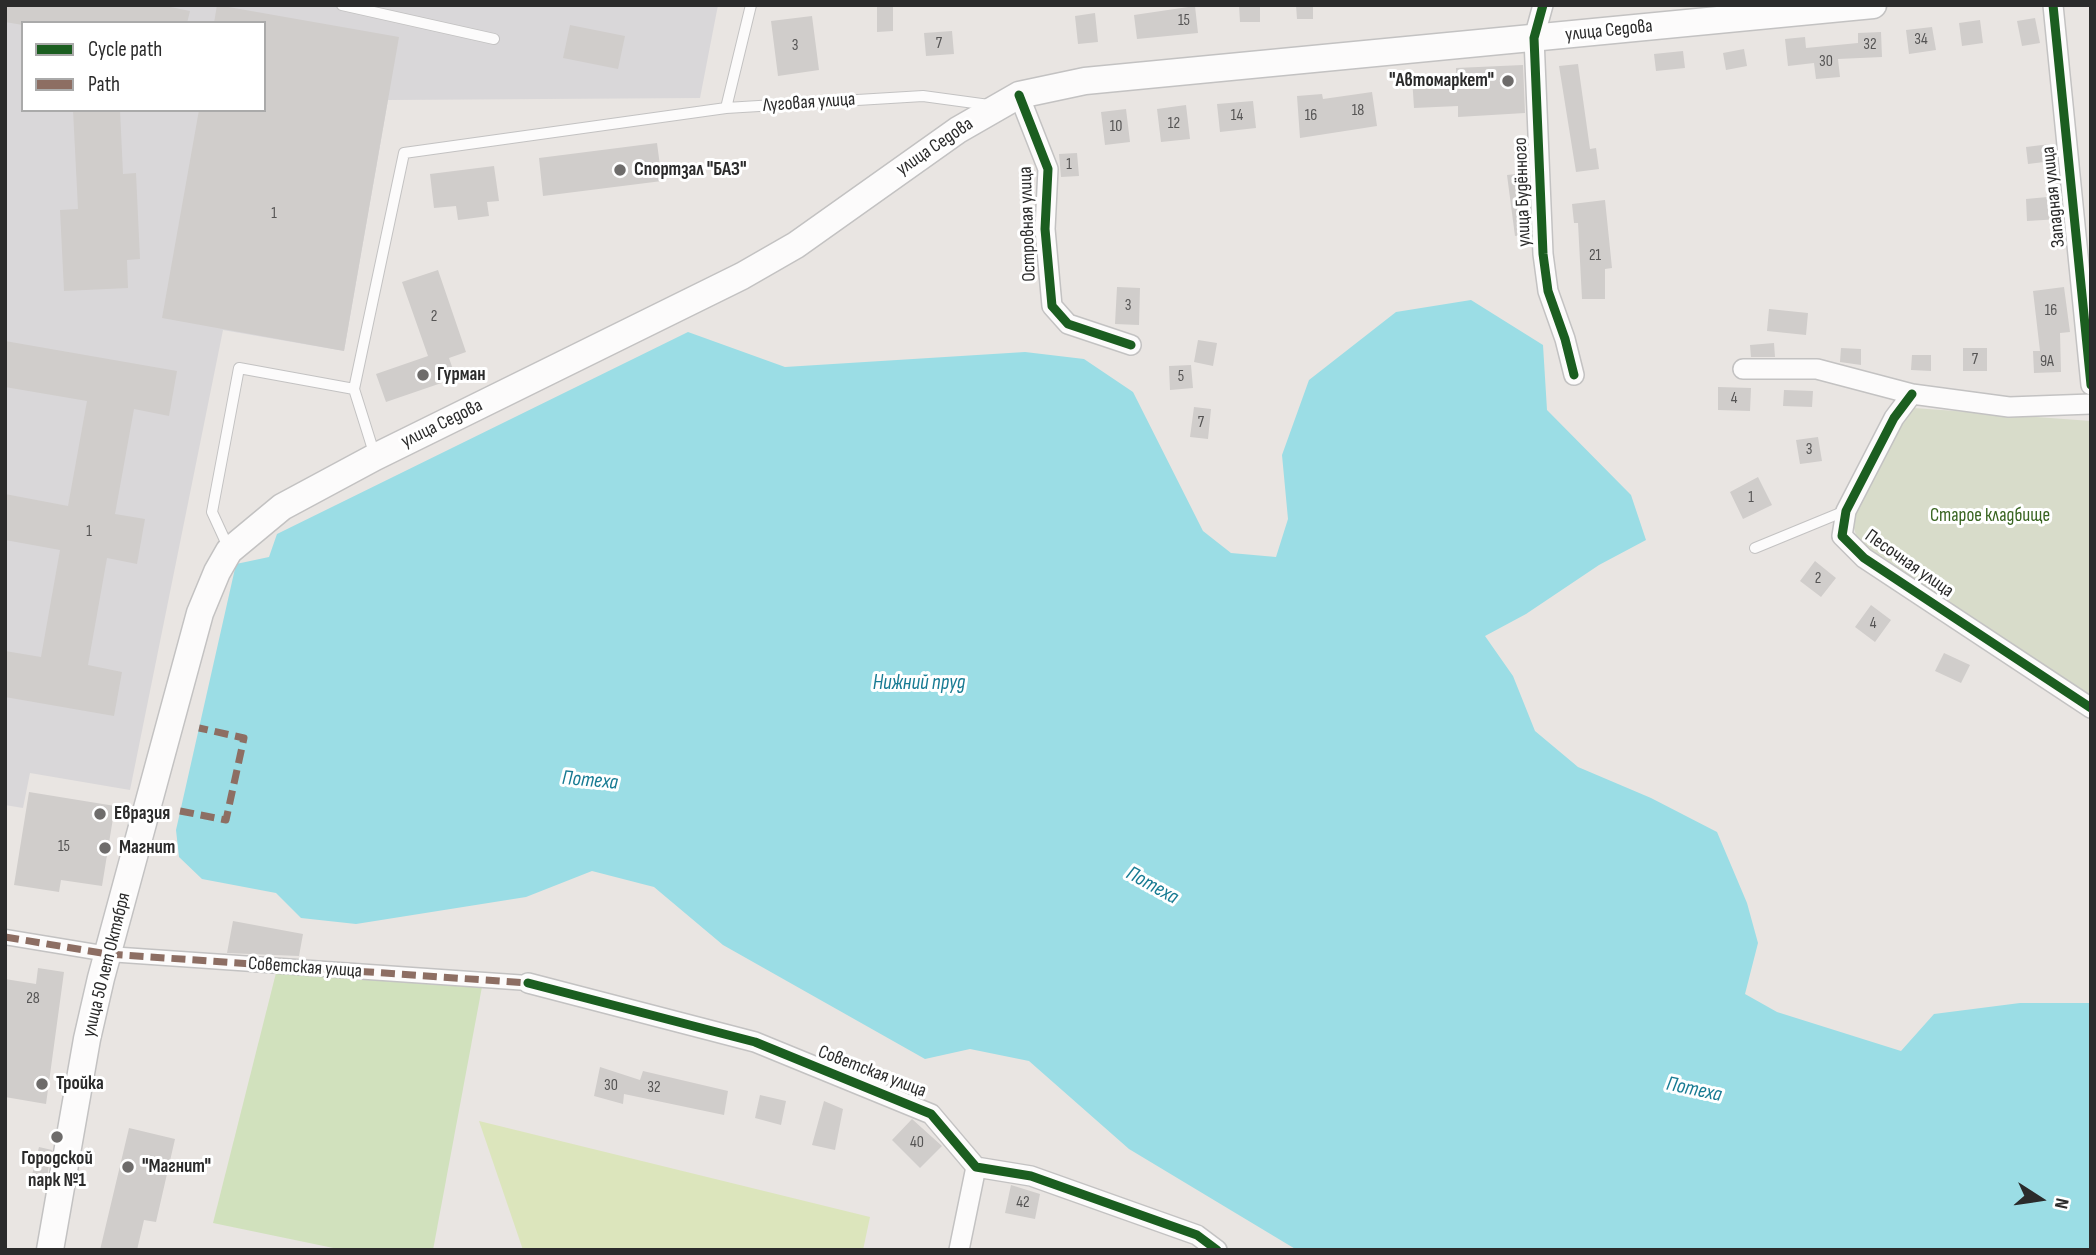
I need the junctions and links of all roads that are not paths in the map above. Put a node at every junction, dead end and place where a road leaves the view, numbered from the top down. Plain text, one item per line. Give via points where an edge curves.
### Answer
1 (342, 5) edge
2 (751, 5) edge
3 (1543, 5) edge
4 (1872, 5) edge
5 (2053, 5) edge
6 (1534, 38) junction
7 (494, 39) dead end
8 (1008, 101) junction
9 (726, 108) junction
10 (1131, 345) dead end
11 (1742, 369) dead end
12 (1574, 375) dead end
13 (2091, 385) edge
14 (354, 389) junction
15 (1912, 394) junction
16 (2091, 404) edge
17 (375, 457) junction
18 (1846, 511) junction
19 (1755, 548) dead end
20 (229, 551) junction
21 (183, 684) joint
22 (2091, 708) edge
23 (5, 937) edge
24 (108, 954) junction
25 (528, 984) joint
26 (976, 1167) junction
27 (50, 1250) edge
28 (959, 1250) edge
29 (1217, 1250) edge

1 - 7 lane
2 - 9 lane
3 - 6 street, улица Будённого
4 - 6 main road, улица Седова
5 - 13 street, Западная улица
6 - 8 main road, улица Седова via 1085,81
6 - 12 street, улица Будённого via 1543,254 1548,291
8 - 9 lane, Луговая улица via 923,96
8 - 10 street, Островная улица via 1048,169 1045,229 1052,306 1068,324
8 - 17 main road, улица Седова via 958,130 796,245 741,276
9 - 14 lane, Луговая улица via 404,153
11 - 15 street via 1817,369
14 - 17 lane
14 - 20 lane via 239,368 212,512
15 - 16 street via 2009,407
15 - 18 street via 1894,418
17 - 20 main road, улица Седова via 282,507
18 - 19 lane
18 - 22 street, Песочная улица via 1842,536 1864,558
20 - 21 main road, улица Седова via 200,613
21 - 24 main road, улица 50 лет Октября
23 - 24 street, Советская улица
24 - 25 street, Советская улица
24 - 27 main road, улица 50 лет Октября via 87,1039
25 - 26 street, Советская улица via 755,1042 932,1114
26 - 28 street
26 - 29 street via 1031,1176 1197,1235

